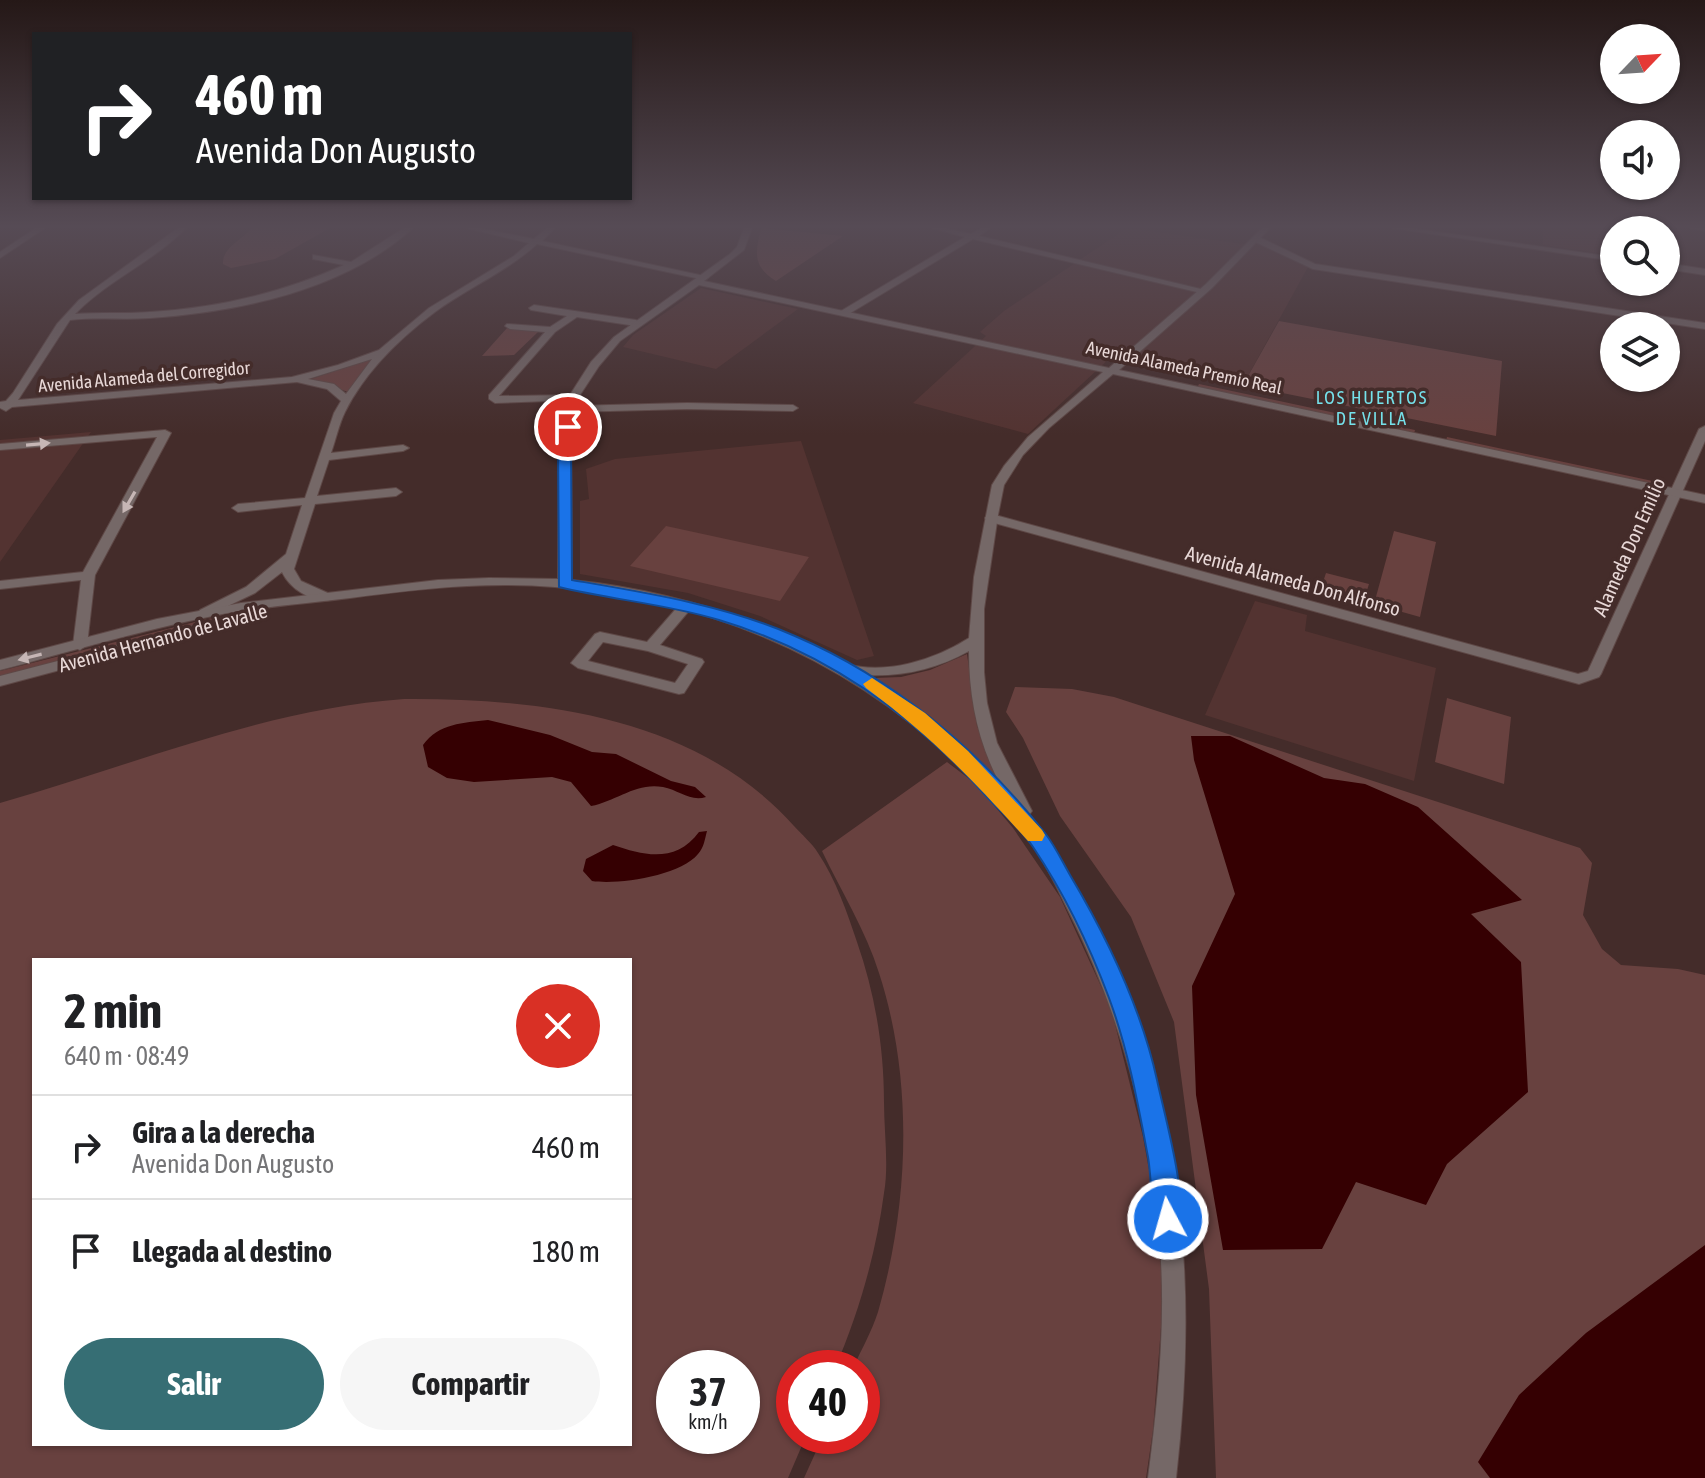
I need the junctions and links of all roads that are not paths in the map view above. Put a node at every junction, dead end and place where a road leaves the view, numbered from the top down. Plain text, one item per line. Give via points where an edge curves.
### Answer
1 (89, 297) edge
2 (256, 297) edge
3 (452, 297) edge
4 (676, 297) edge
5 (781, 297) edge
6 (871, 297) edge
7 (1193, 297) edge
8 (1515, 297) edge
9 (81, 303) junction
10 (534, 308) dead end
11 (848, 311) junction
12 (576, 314) junction
13 (96, 315) junction
14 (67, 318) junction
15 (636, 323) junction
16 (510, 326) dead end
17 (1705, 326) edge
18 (552, 330) junction
19 (384, 351) junction
20 (1115, 368) junction
21 (292, 380) junction
22 (346, 400) junction
23 (572, 404) junction
24 (5, 405) edge
25 (793, 408) dead end
26 (0, 415) edge
27 (1705, 429) edge
28 (0, 447) edge
29 (403, 448) dead end
30 (323, 457) junction
31 (1677, 488) junction
32 (1705, 490) edge
33 (396, 492) dead end
34 (1705, 499) edge
35 (308, 500) junction
36 (238, 508) dead end
37 (991, 518) junction
38 (288, 557) junction
39 (88, 575) junction
40 (565, 584) junction
41 (0, 585) edge
42 (325, 597) junction
43 (686, 606) junction
44 (205, 613) junction
45 (975, 640) junction
46 (80, 645) junction
47 (650, 647) junction
48 (0, 665) edge
49 (845, 668) junction
50 (1586, 678) joint
51 (0, 681) edge
52 (1039, 840) junction
53 (1162, 1478) edge

1 - 9 street
2 - 13 street via 150,315
3 - 19 street
4 - 15 street
5 - 11 street, Avenida Alameda Premio Real
6 - 11 street
7 - 20 street
8 - 17 street
9 - 13 street
9 - 14 street
10 - 12 street
11 - 20 street, Avenida Alameda Premio Real
12 - 15 street
12 - 18 street
13 - 14 street
14 - 24 street via 35,371
15 - 23 street via 595,364
16 - 18 street
18 - 23 street via 494,400
19 - 21 street, Avenida Alameda del Corregidor
19 - 22 street
20 - 31 street, Avenida Alameda Premio Real
20 - 37 street via 1020,449 998,485
21 - 22 street, Avenida Alameda del Corregidor via 330,386
21 - 24 street, Avenida Alameda del Corregidor
22 - 30 street
23 - 25 street
23 - 40 street via 565,444
24 - 26 street
27 - 31 street, Alameda Don Emilio
28 -> 39 street via 159,432 166,437
29 - 30 street
30 - 35 street
31 - 32 street, Avenida Alameda Premio Real
31 - 34 street, Avenida Alameda Premio Real
31 - 50 street, Alameda Don Emilio via 1594,674
33 - 35 street
35 - 36 street
35 - 38 street
37 - 45 street
37 - 50 street, Avenida Alameda Don Alfonso via 1566,677
38 - 42 street via 292,581
38 - 44 street via 258,586
39 - 41 street
39 - 46 street
40 - 42 street, Avenida Hernando de Lavalle via 439,583
40 - 43 street, Avenida Hernando de Lavalle
42 - 44 street, Avenida Hernando de Lavalle
42 - 51 street, Avenida Hernando de Lavalle
43 - 47 street
43 - 49 street, Avenida Hernando de Lavalle via 789,639
44 - 46 street, Avenida Hernando de Lavalle
45 - 49 street via 944,660 923,666 884,672
45 - 52 street via 987,736
46 -> 48 street, Avenida Hernando de Lavalle
47 - 47 street via 697,662 681,687 578,663 600,637
49 - 52 street, Avenida Hernando de Lavalle via 951,746
52 - 53 street, Avenida Hernando de Lavalle via 1086,921 1121,999 1162,1161 1175,1278 1170,1425

